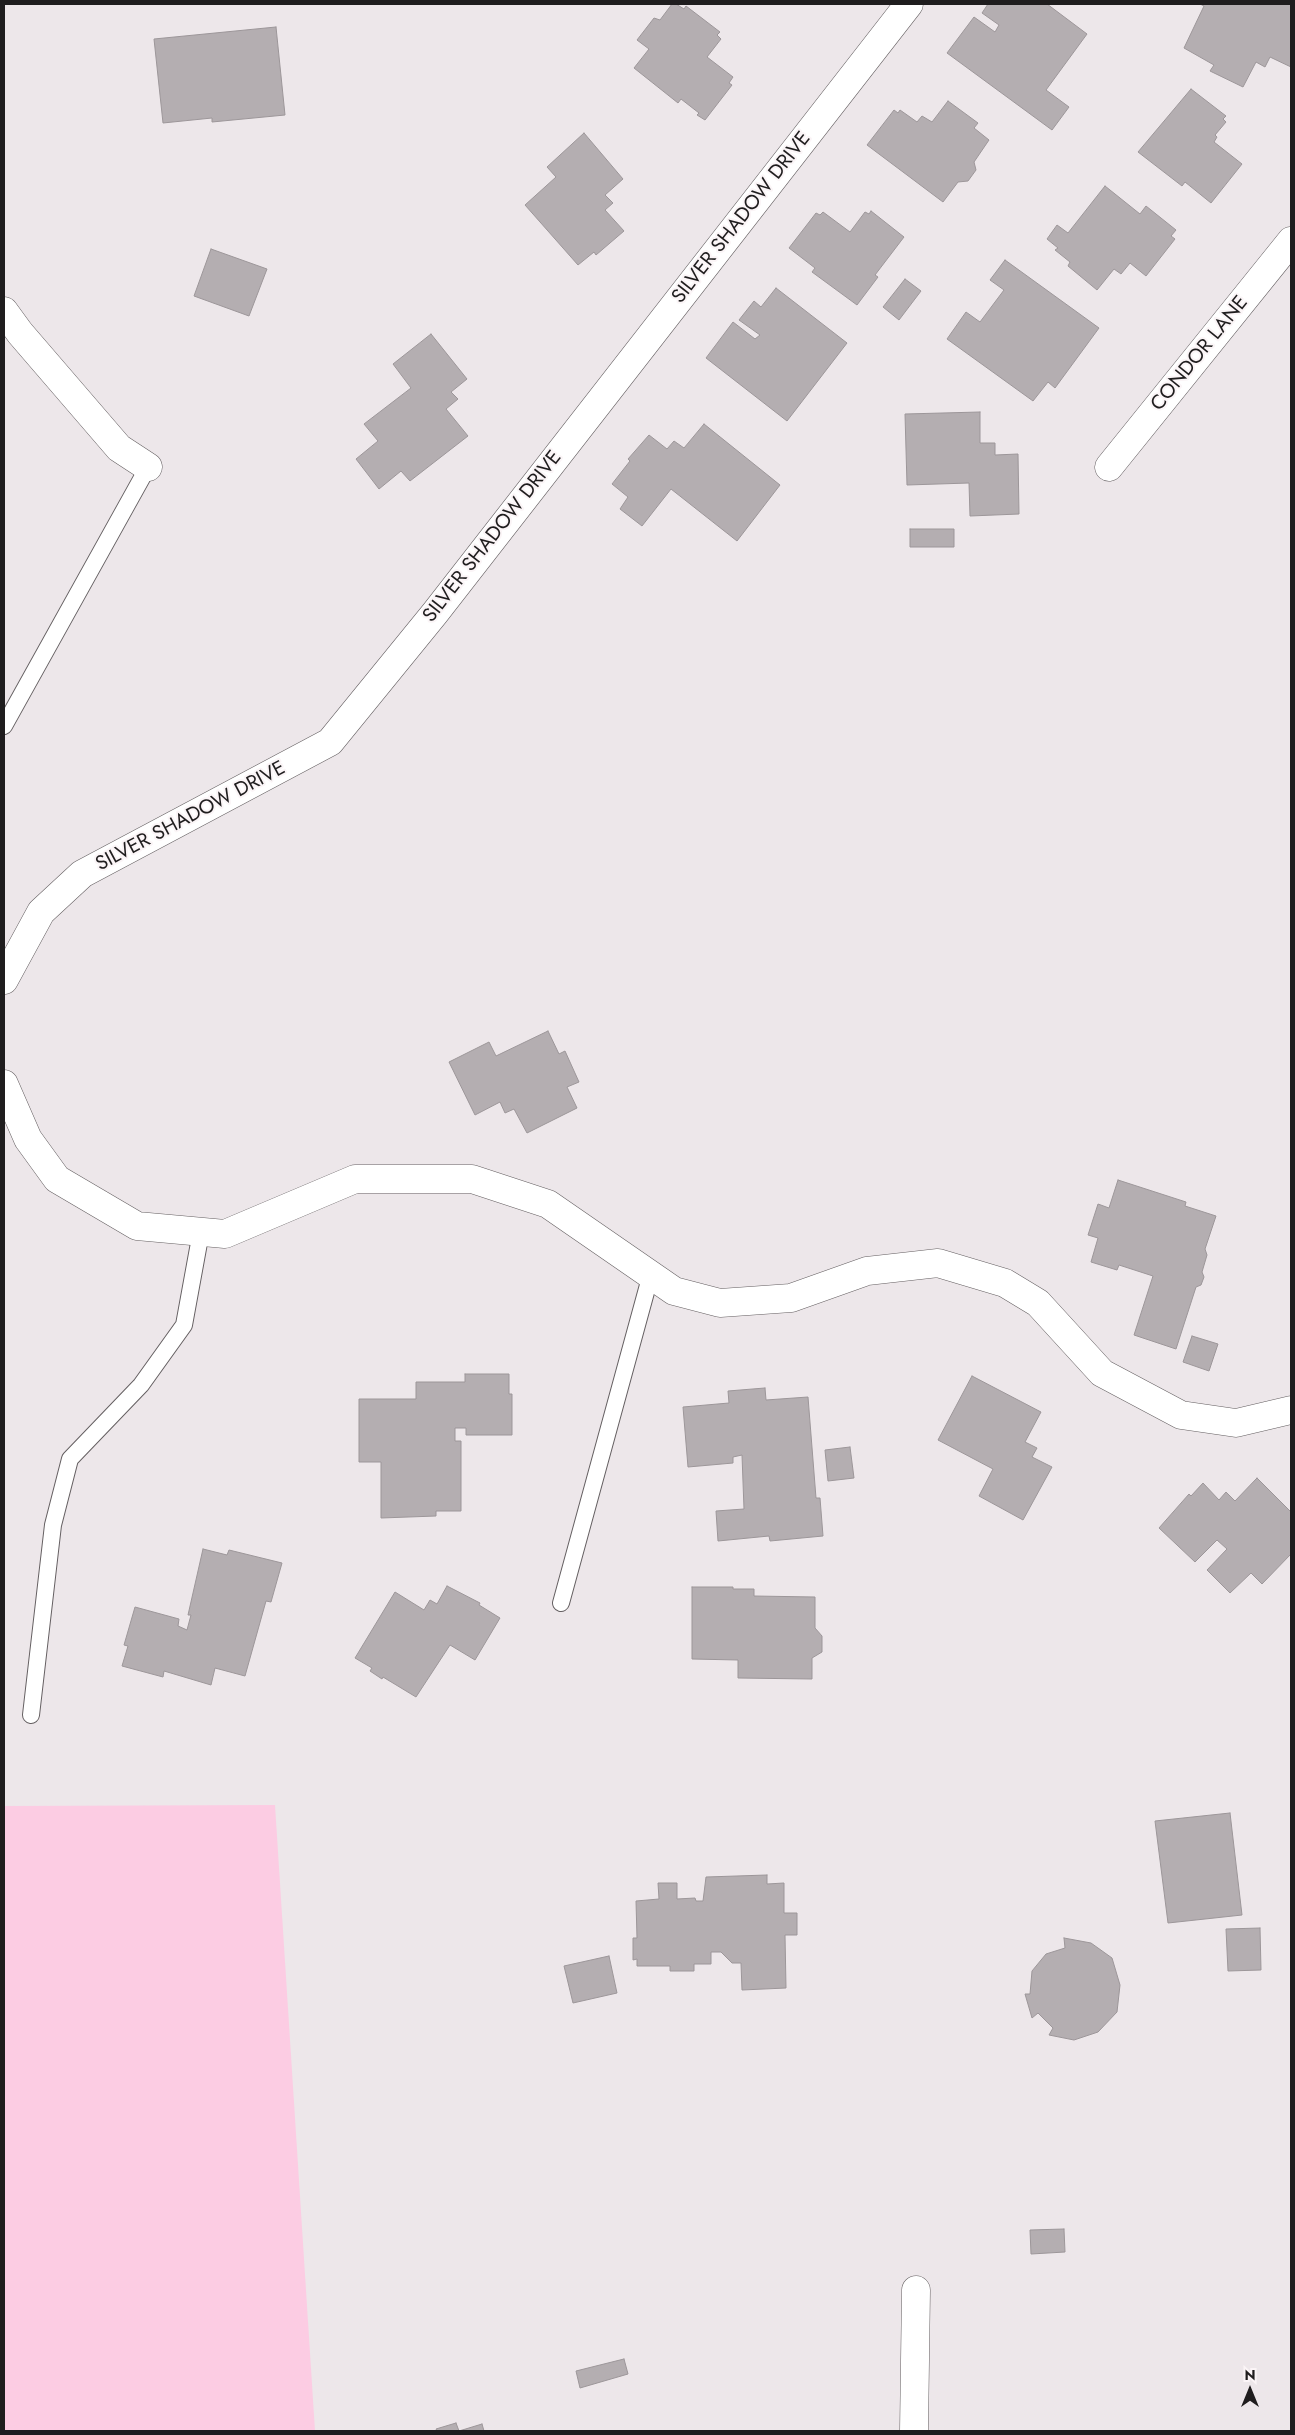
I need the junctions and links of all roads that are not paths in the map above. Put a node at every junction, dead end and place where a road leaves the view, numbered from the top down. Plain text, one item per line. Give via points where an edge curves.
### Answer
1 (909, 4) edge
2 (1291, 241) edge
3 (4, 311) edge
4 (148, 467) joint
5 (1109, 467) dead end
6 (4, 726) edge
7 (4, 980) edge
8 (4, 1084) edge
9 (201, 1232) junction
10 (651, 1274) junction
11 (1291, 1410) edge
12 (561, 1603) dead end
13 (31, 1715) dead end
14 (916, 2290) dead end
15 (914, 2431) edge

1 - 7 street, SILVER SHADOW DRIVE via 441,605 330,742 82,874 41,912
2 - 5 street, CONDOR LANE
3 - 4 street via 119,448
4 - 6 lane
8 - 9 street via 28,1139 57,1179 137,1226
9 - 10 street via 225,1234 355,1179 472,1179 548,1204
9 - 13 lane via 184,1325 141,1385 70,1459 53,1525
10 - 11 street via 674,1291 720,1303 791,1298 867,1271 938,1263 1005,1283 1038,1303 1102,1373 1181,1415 1236,1423
10 - 12 lane
14 - 15 street

